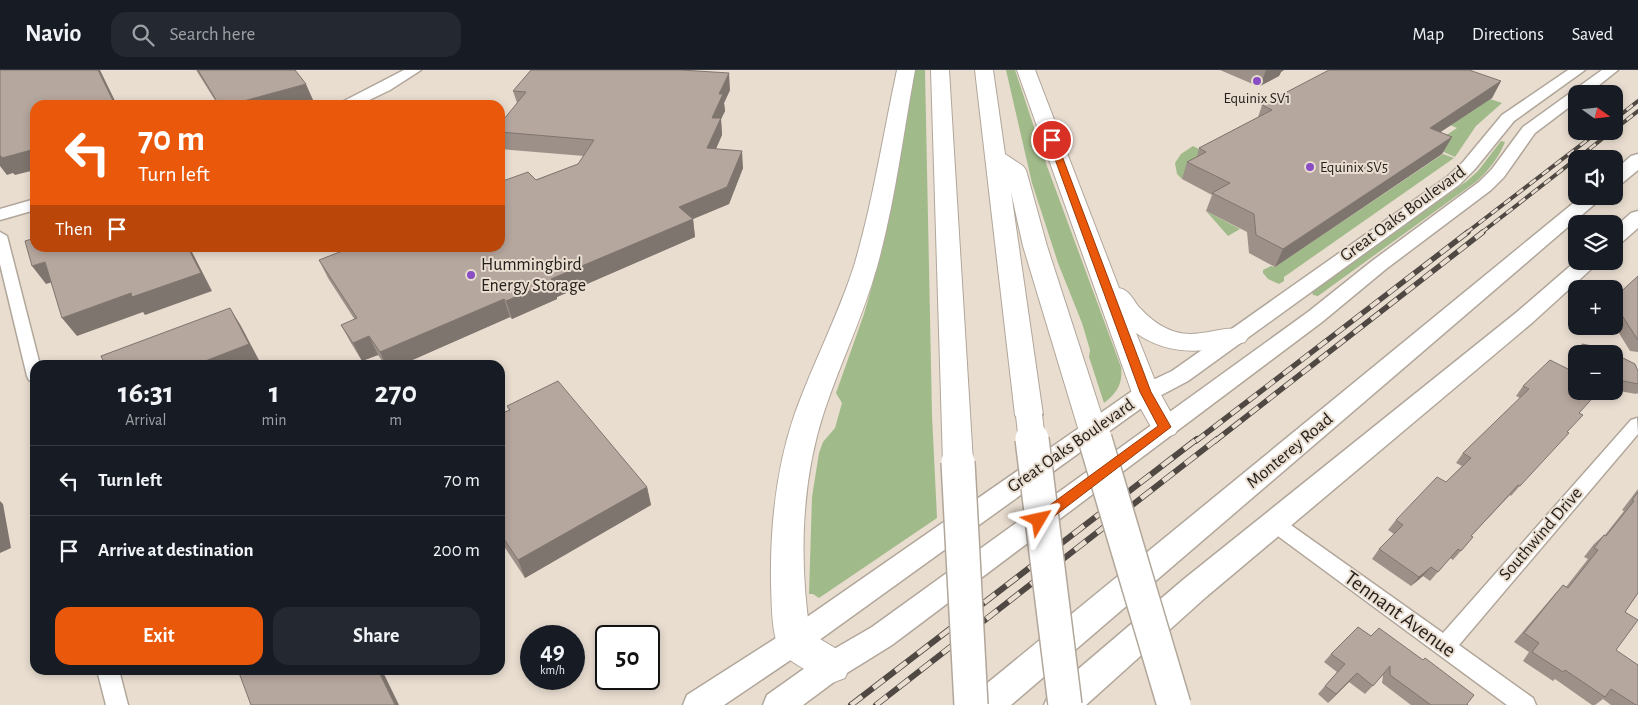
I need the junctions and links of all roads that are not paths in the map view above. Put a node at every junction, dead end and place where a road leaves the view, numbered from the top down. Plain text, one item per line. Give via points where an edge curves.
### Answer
1 (414, 70) edge
2 (906, 70) edge
3 (940, 70) edge
4 (984, 70) edge
5 (1026, 70) edge
6 (1578, 70) edge
7 (1611, 70) edge
8 (1590, 85) edge
9 (1568, 98) edge
10 (358, 100) edge
11 (1537, 110) junction
12 (995, 157) junction
13 (1638, 160) edge
14 (1623, 172) edge
15 (1583, 205) edge
16 (30, 206) edge
17 (0, 215) edge
18 (1638, 217) edge
19 (1623, 231) edge
20 (0, 236) edge
21 (1579, 270) edge
22 (1102, 273) junction
23 (1236, 336) junction
24 (31, 360) edge
25 (1146, 392) junction
26 (1638, 424) edge
27 (1165, 427) junction
28 (1274, 523) junction
29 (794, 642) junction
30 (1445, 646) junction
31 (832, 666) junction
32 (109, 675) edge
33 (117, 705) edge
34 (698, 705) edge
35 (778, 705) edge
36 (971, 705) edge
37 (986, 705) edge
38 (1061, 705) edge
39 (1065, 705) edge
40 (1174, 705) edge
41 (1526, 705) edge

1 - 10 main road
2 - 29 highway via 874,236 862,278 803,436 790,515 788,562
3 - 36 highway, bridge
4 - 12 highway
5 - 22 highway
6 - 11 main road, Great Oaks Boulevard
7 - 8 main road, Great Oaks Boulevard
9 - 11 main road, Great Oaks Boulevard
11 - 23 main road, Great Oaks Boulevard via 1498,128 1476,160 1453,181
11 - 27 main road, Great Oaks Boulevard via 1502,168 1485,186
12 - 39 highway, bridge
12 - 40 highway, bridge via 1016,170 1035,246
13 - 14 main road
15 - 37 main road, Monterey Road
16 - 17 main road
18 - 19 main road
20 - 24 street
21 - 28 main road
22 - 23 highway via 1127,310 1157,334 1184,343 1199,344
22 - 25 highway
23 - 25 main road, Great Oaks Boulevard via 1180,376
25 - 27 highway
25 - 29 main road, Great Oaks Boulevard
26 - 30 street, Southwind Drive
27 - 31 main road, Great Oaks Boulevard via 882,636
28 - 30 street, Tennant Avenue
28 - 38 main road
29 - 31 highway
29 - 34 main road, Great Oaks Boulevard
30 - 41 street, Tennant Avenue
31 - 35 main road, Great Oaks Boulevard
32 - 33 street

